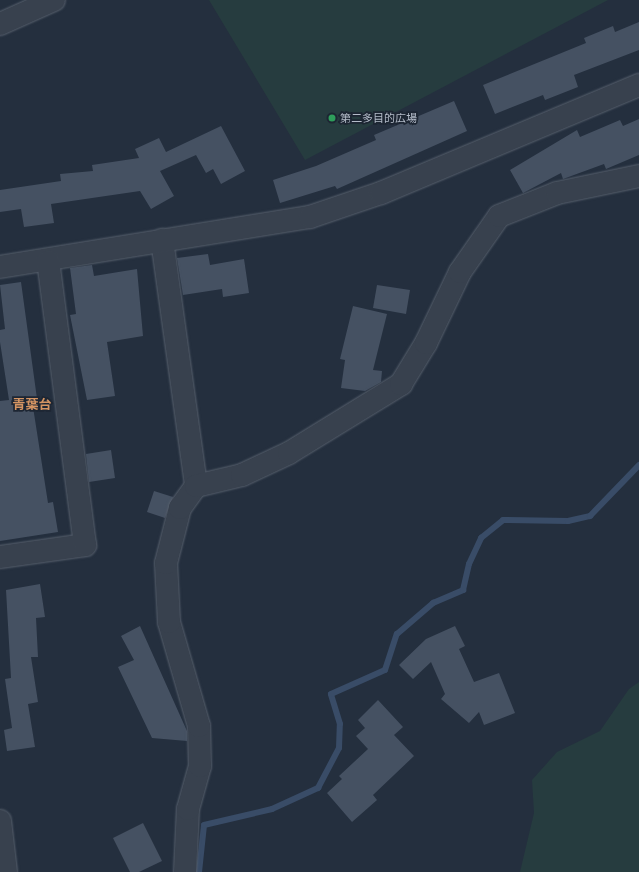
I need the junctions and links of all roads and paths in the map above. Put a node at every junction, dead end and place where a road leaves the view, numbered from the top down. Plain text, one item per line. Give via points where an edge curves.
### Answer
1 (54, 0) edge
2 (0, 24) edge
3 (639, 85) edge
4 (639, 176) edge
5 (162, 240) junction
6 (48, 261) junction
7 (0, 267) edge
8 (196, 486) junction
9 (0, 557) edge
10 (0, 821) edge
11 (6, 872) edge
12 (185, 872) edge

1 - 2 street
3 - 5 street via 381,193 310,217
4 - 8 street via 557,193 499,216 460,272 426,343 401,384 289,453 242,475
5 - 6 street
5 - 8 street
6 - 7 street
6 - 9 street via 85,545
8 - 12 street via 180,508 166,563 169,622 199,726 200,766 188,809
10 - 11 street

